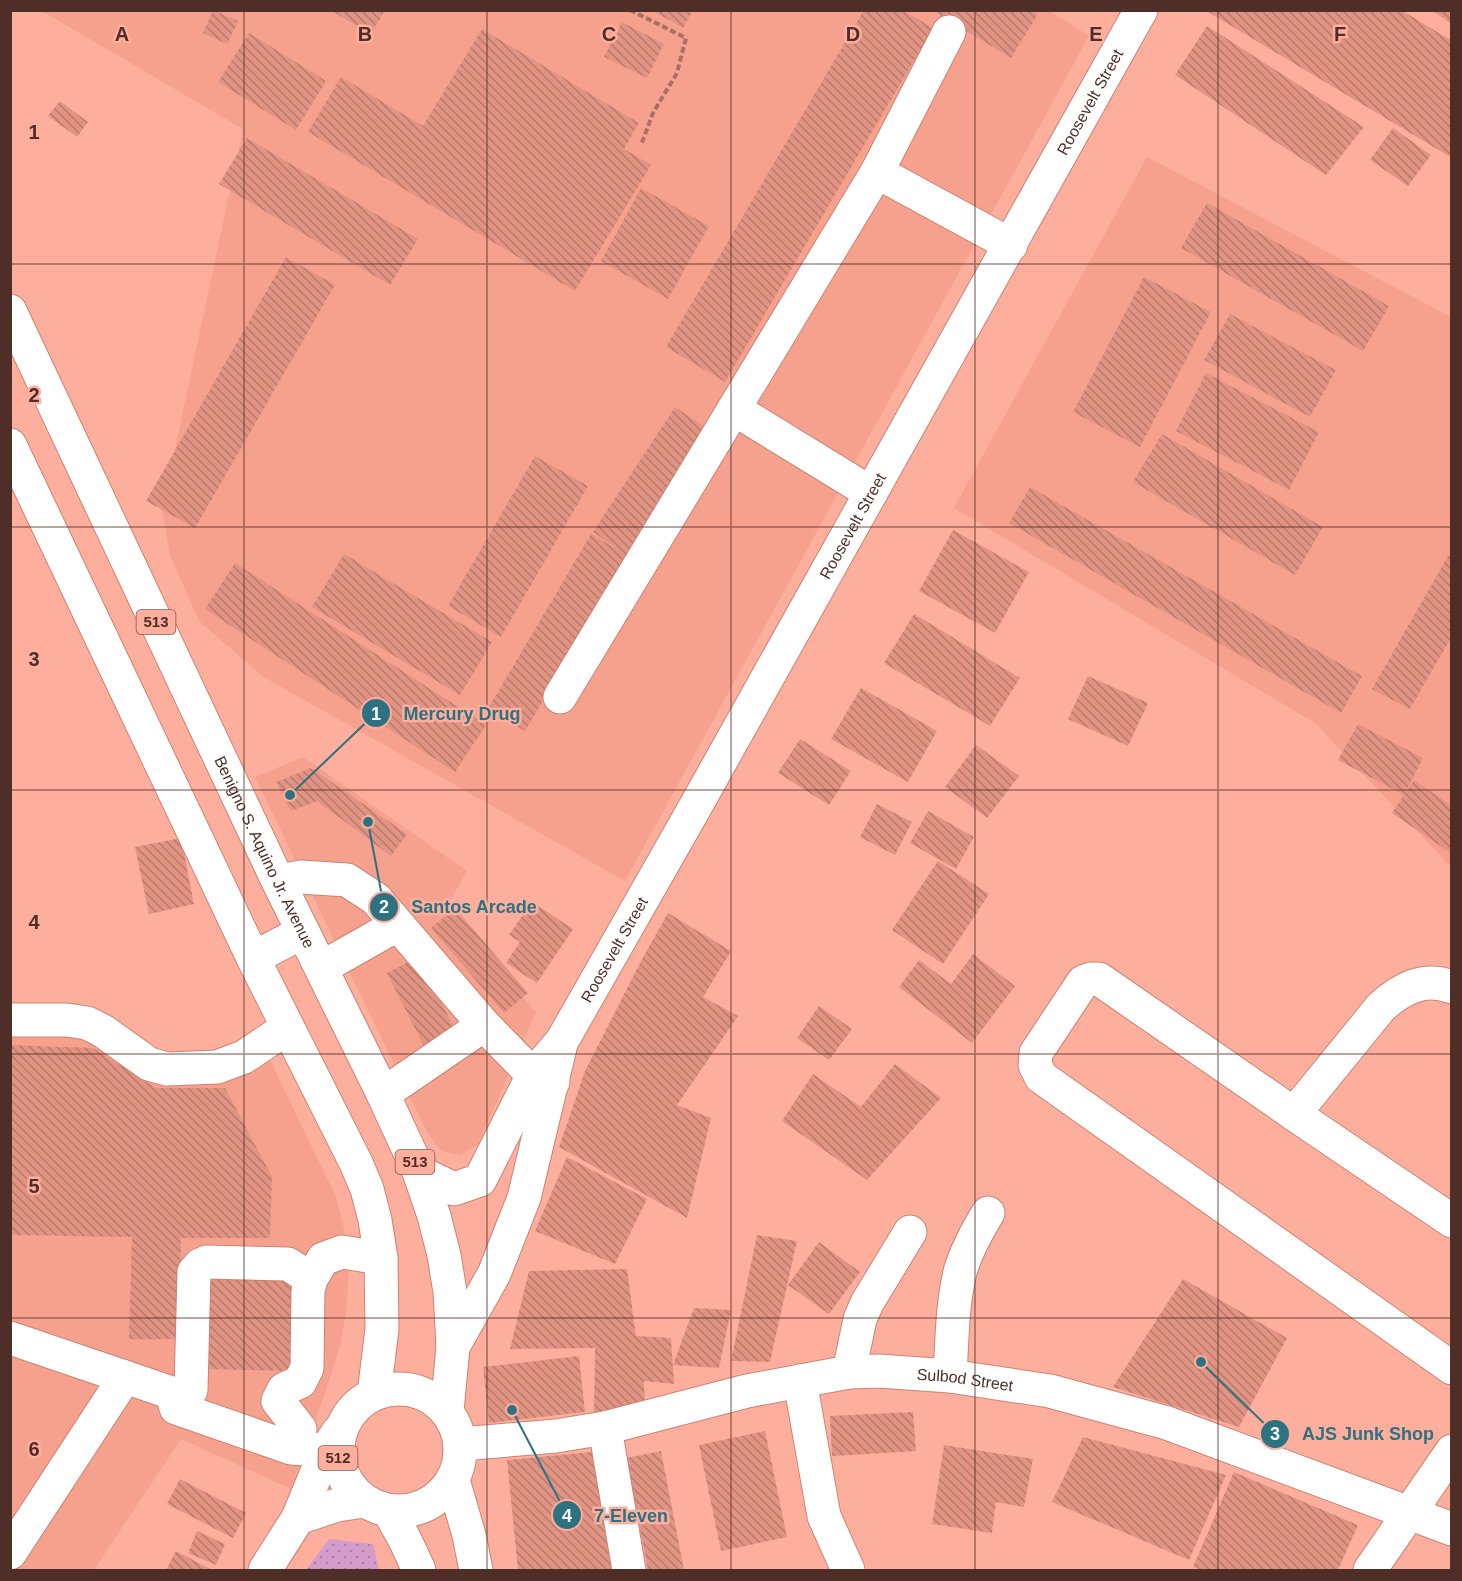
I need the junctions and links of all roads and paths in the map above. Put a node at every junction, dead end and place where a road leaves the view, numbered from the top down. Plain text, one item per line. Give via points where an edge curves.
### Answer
1 (630, 10) edge
2 (1141, 10) edge
3 (949, 32) dead end
4 (641, 145) dead end
5 (877, 172) junction
6 (1011, 245) junction
7 (10, 311) edge
8 (734, 409) junction
9 (10, 445) edge
10 (871, 493) junction
11 (560, 697) dead end
12 (279, 882) junction
13 (398, 925) junction
14 (303, 932) junction
15 (253, 958) junction
16 (321, 968) junction
17 (1452, 987) edge
18 (10, 1020) edge
19 (484, 1025) junction
20 (287, 1028) junction
21 (543, 1078) junction
22 (383, 1094) junction
23 (1294, 1114) junction
24 (419, 1172) junction
25 (987, 1213) dead end
26 (1452, 1221) edge
27 (910, 1233) dead end
28 (381, 1258) junction
29 (311, 1279) junction
30 (10, 1338) edge
31 (453, 1347) junction
32 (1452, 1368) edge
33 (849, 1372) junction
34 (950, 1376) junction
35 (125, 1377) junction
36 (800, 1381) junction
37 (182, 1391) junction
38 (374, 1394) junction
39 (447, 1411) junction
40 (606, 1428) junction
41 (300, 1430) junction
42 (333, 1438) junction
43 (460, 1444) junction
44 (1452, 1451) edge
45 (453, 1480) junction
46 (377, 1506) junction
47 (1408, 1514) junction
48 (298, 1518) junction
49 (1452, 1529) edge
50 (10, 1553) edge
51 (265, 1570) edge
52 (419, 1570) edge
53 (476, 1570) edge
54 (628, 1570) edge
55 (848, 1570) edge
56 (1370, 1570) edge

1 - 4 path via 686,38 677,73 653,113
2 - 6 main road, Roosevelt Street
3 - 5 main road
5 - 6 main road
5 - 8 main road
6 - 10 main road, Roosevelt Street
7 - 12 main road, Benigno S. Aquino Jr. Avenue / 513
8 - 10 main road
8 - 11 main road
9 - 15 main road
10 - 21 main road, Roosevelt Street
12 - 13 main road via 301,877 347,880 376,899
12 - 14 main road, Benigno S. Aquino Jr. Avenue / 513
13 - 16 main road
13 - 19 main road
14 - 15 main road
14 - 16 main road, Benigno S. Aquino Jr. Avenue / 513
15 - 20 main road
16 - 22 main road, Benigno S. Aquino Jr. Avenue / 513
17 - 23 main road via 1432,982 1395,994
18 - 20 main road via 87,1023 149,1064 167,1069 217,1067 244,1057
19 - 21 main road
19 - 22 main road
20 - 28 main road via 367,1189
21 - 24 main road, Roosevelt Street via 480,1180 454,1189
21 - 31 main road, Roosevelt Street via 524,1198 494,1274
22 - 24 main road, Benigno S. Aquino Jr. Avenue / 513
23 - 26 main road
23 - 32 main road via 1099,979 1083,982 1036,1053 1035,1065 1041,1077
24 - 31 main road, Benigno S. Aquino Jr. Avenue / 513 via 444,1256
25 - 34 main road via 960,1272
27 - 33 main road via 867,1303
28 - 29 main road via 342,1252 322,1259
28 - 38 main road via 382,1329
29 - 37 main road via 288,1264 200,1265 194,1272
29 - 41 main road via 307,1368 300,1382 284,1389 278,1401
30 - 35 main road
31 - 39 main road, Benigno S. Aquino Jr. Avenue / 513
33 - 34 main road, Sulbod Street
33 - 36 main road, Sulbod Street
34 - 47 main road, Sulbod Street via 1050,1390 1167,1424
35 - 37 main road
35 - 50 main road
36 - 40 main road, Sulbod Street
36 - 55 main road via 824,1516
37 - 41 main road
37 - 42 main road via 176,1408 291,1448
38 - 39 main road, 512 via 414,1390
38 - 42 main road, 512 via 349,1413
39 - 43 main road
40 - 43 main road, Sulbod Street
40 - 54 main road
41 - 42 main road
42 - 46 main road, 512 via 340,1468 350,1487
42 - 48 main road
43 - 45 main road
44 - 47 main road
45 - 46 main road via 436,1499 414,1509
45 - 53 main road
46 - 48 main road via 337,1505
46 - 52 main road, 512 via 405,1540
47 - 49 main road, Sulbod Street
47 - 56 main road
48 - 51 main road

